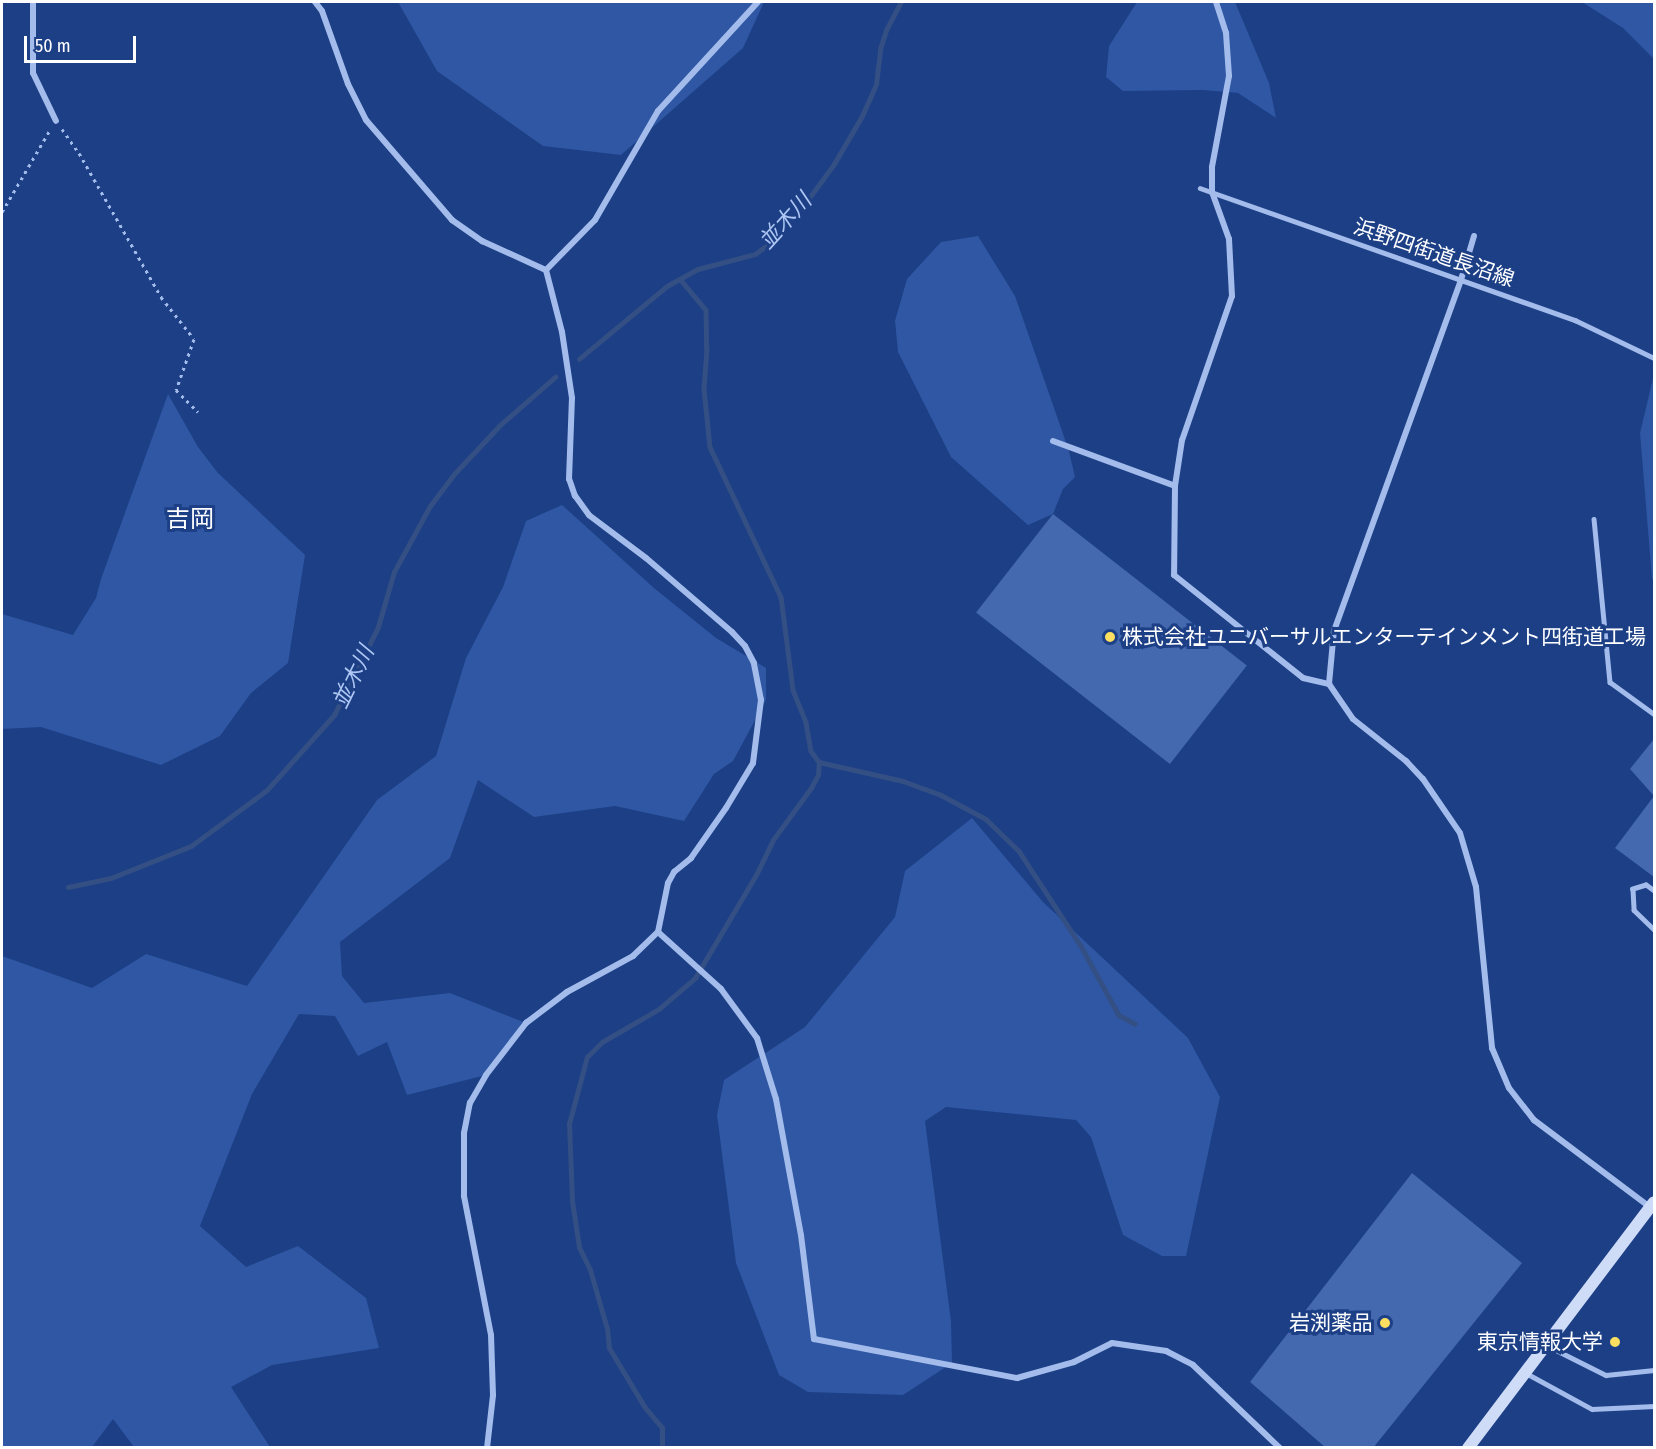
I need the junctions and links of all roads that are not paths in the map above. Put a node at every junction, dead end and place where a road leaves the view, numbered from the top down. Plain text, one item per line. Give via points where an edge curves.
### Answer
1 (33, 2) edge
2 (315, 2) edge
3 (758, 2) edge
4 (1216, 2) edge
5 (56, 121) road end
6 (1200, 188) dead end
7 (1212, 192) junction
8 (1474, 236) dead end
9 (546, 270) junction
10 (1461, 280) junction
11 (1654, 357) edge
12 (1053, 441) dead end
13 (1175, 486) junction
14 (1594, 519) dead end
15 (1329, 684) junction
16 (1654, 714) edge
17 (1654, 891) edge
18 (1654, 928) edge
19 (658, 932) junction
20 (1653, 1205) edge
21 (1546, 1345) junction
22 (1654, 1370) edge
23 (1525, 1372) junction
24 (1654, 1406) edge
25 (487, 1448) edge
26 (1280, 1448) edge
27 (1468, 1448) edge

1 - 5 street via 33,73
2 - 9 street via 366,120 452,220 482,241
3 - 9 street via 658,111 595,220
4 - 7 street via 1226,33 1229,76 1212,167
6 - 7 lane, 浜野四街道長沼線
7 - 10 lane, 浜野四街道長沼線
7 - 13 street via 1229,239 1232,296 1182,440
8 - 10 street
9 - 19 street via 562,332 572,398 569,479 575,495 589,515 646,558 745,646 754,663 761,700 753,763 691,858 674,872
10 - 11 lane, 浜野四街道長沼線 via 1575,320
10 - 15 street via 1334,630
12 - 13 street
13 - 15 street via 1174,575 1303,678
14 - 16 lane via 1610,682
15 - 20 street via 1353,719 1423,779 1460,833 1476,887 1492,1048 1509,1088 1534,1120
17 - 18 lane via 1646,885 1633,889 1634,910
19 - 25 street via 633,956 567,992 526,1023 470,1103 464,1133 464,1196 491,1335 494,1395
19 - 26 street via 721,989 757,1038 776,1099 801,1235 814,1339 1017,1378 1074,1362 1112,1342 1166,1351 1193,1365
20 - 21 street
21 - 22 lane via 1606,1376
21 - 23 street
23 - 24 lane via 1592,1409
23 - 27 street

